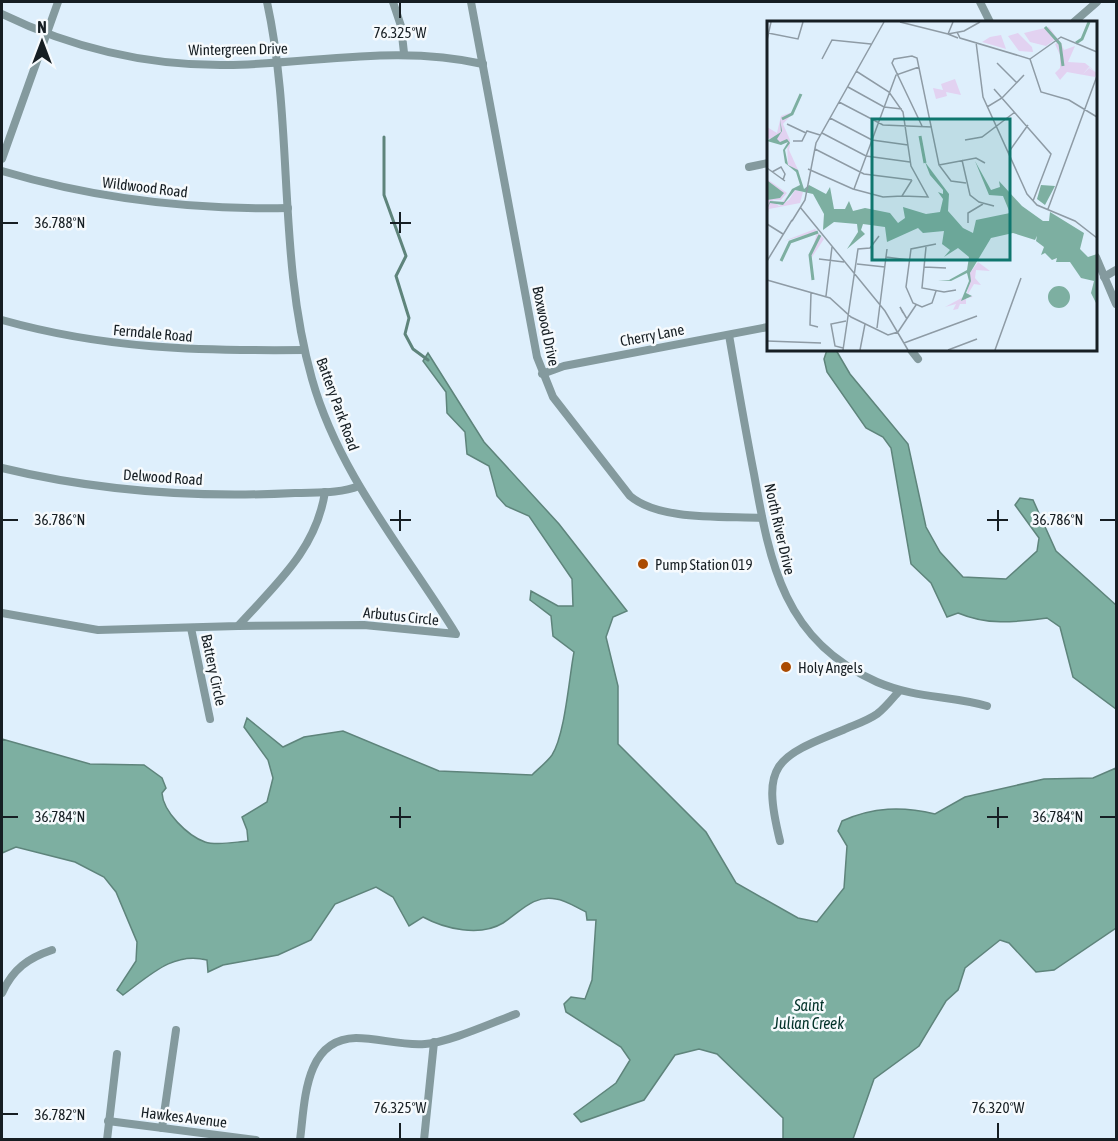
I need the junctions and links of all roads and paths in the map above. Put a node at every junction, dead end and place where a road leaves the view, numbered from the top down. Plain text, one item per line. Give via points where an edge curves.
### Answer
1 (57, 2) edge
2 (267, 2) edge
3 (393, 2) edge
4 (471, 2) edge
5 (980, 2) edge
6 (1097, 2) edge
7 (2, 14) edge
8 (990, 21) edge
9 (1075, 21) edge
10 (46, 33) junction
11 (404, 53) junction
12 (276, 63) junction
13 (483, 64) junction
14 (2, 159) edge
15 (767, 163) edge
16 (749, 167) dead end
17 (2, 171) edge
18 (288, 208) junction
19 (1097, 261) edge
20 (1116, 270) edge
21 (1104, 277) junction
22 (1116, 304) edge
23 (2, 320) edge
24 (767, 327) edge
25 (729, 335) junction
26 (304, 350) junction
27 (912, 351) edge
28 (918, 359) dead end
29 (542, 374) junction
30 (2, 468) edge
31 (358, 486) junction
32 (325, 492) junction
33 (762, 518) junction
34 (2, 613) edge
35 (238, 626) junction
36 (191, 628) junction
37 (899, 691) junction
38 (987, 706) dead end
39 (210, 718) dead end
40 (780, 841) dead end
41 (52, 950) dead end
42 (2, 993) edge
43 (516, 1014) dead end
44 (176, 1030) dead end
45 (434, 1042) junction
46 (117, 1054) dead end
47 (108, 1120) junction
48 (162, 1128) junction
49 (106, 1140) edge
50 (256, 1140) edge
51 (300, 1140) edge
52 (424, 1140) edge

1 - 10 street
2 - 12 street, Battery Park Road
3 - 11 street
4 - 13 street, Boxwood Drive
5 - 8 street
6 - 9 street
7 - 10 street, Wintergreen Drive
10 - 12 street, Wintergreen Drive via 152,61
10 - 14 street
11 - 12 street, Wintergreen Drive
11 - 13 street, Wintergreen Drive
12 - 18 street, Battery Park Road
13 - 29 street, Boxwood Drive
15 - 16 street
17 - 18 street, Wildwood Road via 78,192 130,201
18 - 26 street, Battery Park Road via 291,262
19 - 21 street
20 - 21 street
21 - 22 street
23 - 26 street, Ferndale Road via 77,338 147,348
24 - 25 street, Cherry Lane
25 - 29 street, Cherry Lane via 564,366
25 - 33 street, North River Drive
26 - 31 street, Battery Park Road via 333,440
27 - 28 street
29 - 33 street, Boxwood Drive via 563,411 639,504 656,511
30 - 32 street, Delwood Road via 144,492
31 - 32 street
31 - 35 street, Arbutus Circle via 456,634 364,625
32 - 35 street via 310,541
33 - 37 street, North River Drive via 776,576 804,626 852,669
34 - 36 street via 90,630
35 - 36 street
36 - 39 street, Battery Circle
37 - 38 street, North River Drive
37 - 40 street via 875,715 797,749 780,764 771,800
41 - 42 street via 24,963 12,974
43 - 45 street
44 - 48 street
45 - 51 street via 415,1045 357,1038 325,1051 309,1076
45 - 52 street
46 - 47 street
47 - 48 street, Hawkes Avenue
47 - 49 street
48 - 50 street, Hawkes Avenue

